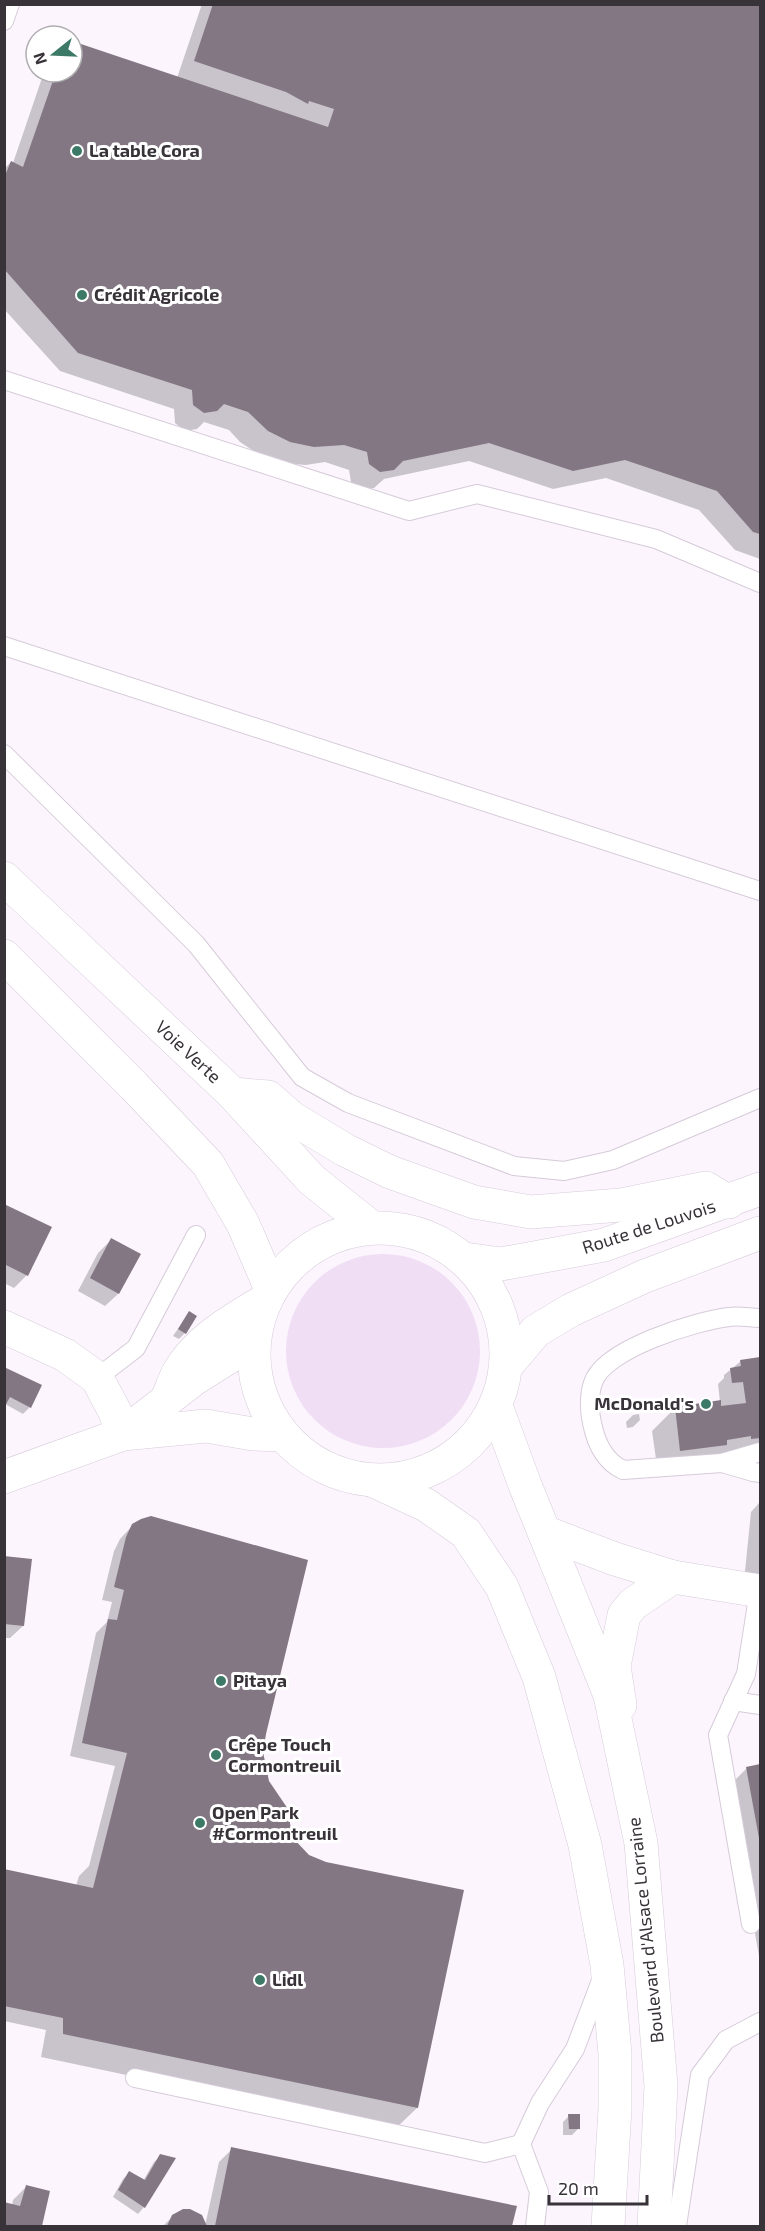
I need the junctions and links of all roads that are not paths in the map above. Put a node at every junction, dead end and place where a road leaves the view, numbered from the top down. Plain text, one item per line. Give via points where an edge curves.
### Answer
1 (10, 4) edge
2 (4, 21) edge
3 (4, 380) edge
4 (760, 583) edge
5 (4, 646) edge
6 (4, 754) edge
7 (4, 878) edge
8 (760, 891) edge
9 (4, 956) edge
10 (233, 1094) junction
11 (760, 1098) edge
12 (760, 1189) edge
13 (729, 1202) junction
14 (371, 1227) junction
15 (760, 1233) edge
16 (196, 1236) dead end
17 (465, 1259) junction
18 (267, 1295) junction
19 (760, 1318) edge
20 (4, 1327) edge
21 (253, 1342) junction
22 (507, 1365) junction
23 (97, 1378) junction
24 (167, 1399) junction
25 (496, 1406) junction
26 (123, 1434) junction
27 (282, 1436) junction
28 (760, 1452) edge
29 (722, 1463) junction
30 (760, 1473) edge
31 (4, 1477) edge
32 (374, 1481) junction
33 (544, 1532) junction
34 (673, 1577) junction
35 (760, 1591) edge
36 (757, 1628) edge
37 (733, 1701) junction
38 (760, 1706) edge
39 (641, 1843) junction
40 (751, 1924) dead end
41 (607, 1965) junction
42 (760, 2022) edge
43 (135, 2078) dead end
44 (521, 2144) junction
45 (535, 2226) edge
46 (608, 2226) edge
47 (654, 2226) edge
48 (677, 2226) edge

1 - 2 lane
3 - 4 lane via 409,511 477,494 656,539
5 - 8 lane
6 - 11 lane via 196,944 302,1077 348,1103 514,1166 564,1171 613,1160
7 - 10 main road, Voie Verte
9 - 18 main road via 208,1164 243,1224
10 - 13 main road via 268,1097 292,1118 345,1150 390,1172 474,1202 531,1212 621,1205 706,1188
10 - 14 main road, Voie Verte via 312,1180
12 - 13 main road, Route de Louvois
13 - 17 main road, Route de Louvois via 604,1245 501,1264
14 - 17 main road via 404,1229 426,1236
14 - 18 main road via 331,1236 297,1258
15 - 22 main road via 645,1276 571,1310 536,1331
16 - 23 lane via 136,1348
17 - 22 main road via 489,1289 504,1325
18 - 21 main road
18 - 24 main road via 202,1343 178,1372
19 - 29 lane via 730,1316 667,1332 613,1358 593,1381 590,1414 596,1443 614,1465 623,1470
20 - 23 main road via 65,1355
21 - 24 main road
21 - 27 main road via 255,1376 264,1408
22 - 25 main road
23 - 26 main road
24 - 26 main road
25 - 32 main road via 476,1438 447,1462 412,1478
25 - 33 main road, Boulevard d'Alsace Lorraine
26 - 27 main road via 206,1426
26 - 31 main road
27 - 32 main road via 308,1459 340,1475
28 - 29 lane
29 - 30 lane
32 - 41 main road via 426,1505 466,1533 502,1587 539,1677 585,1845
33 - 34 main road
33 - 39 main road, Boulevard d'Alsace Lorraine via 610,1695
34 - 35 main road
34 - 39 main road via 633,1604 624,1615 614,1666
35 - 36 lane
36 - 37 lane via 746,1674
37 - 38 lane
37 - 40 lane via 718,1735
39 - 47 main road, Boulevard d'Alsace Lorraine via 661,2086
41 - 44 lane via 575,2049 540,2103
41 - 46 main road via 615,2054
42 - 48 lane via 726,2040 700,2075
43 - 44 lane via 485,2152
44 - 45 lane via 539,2192

